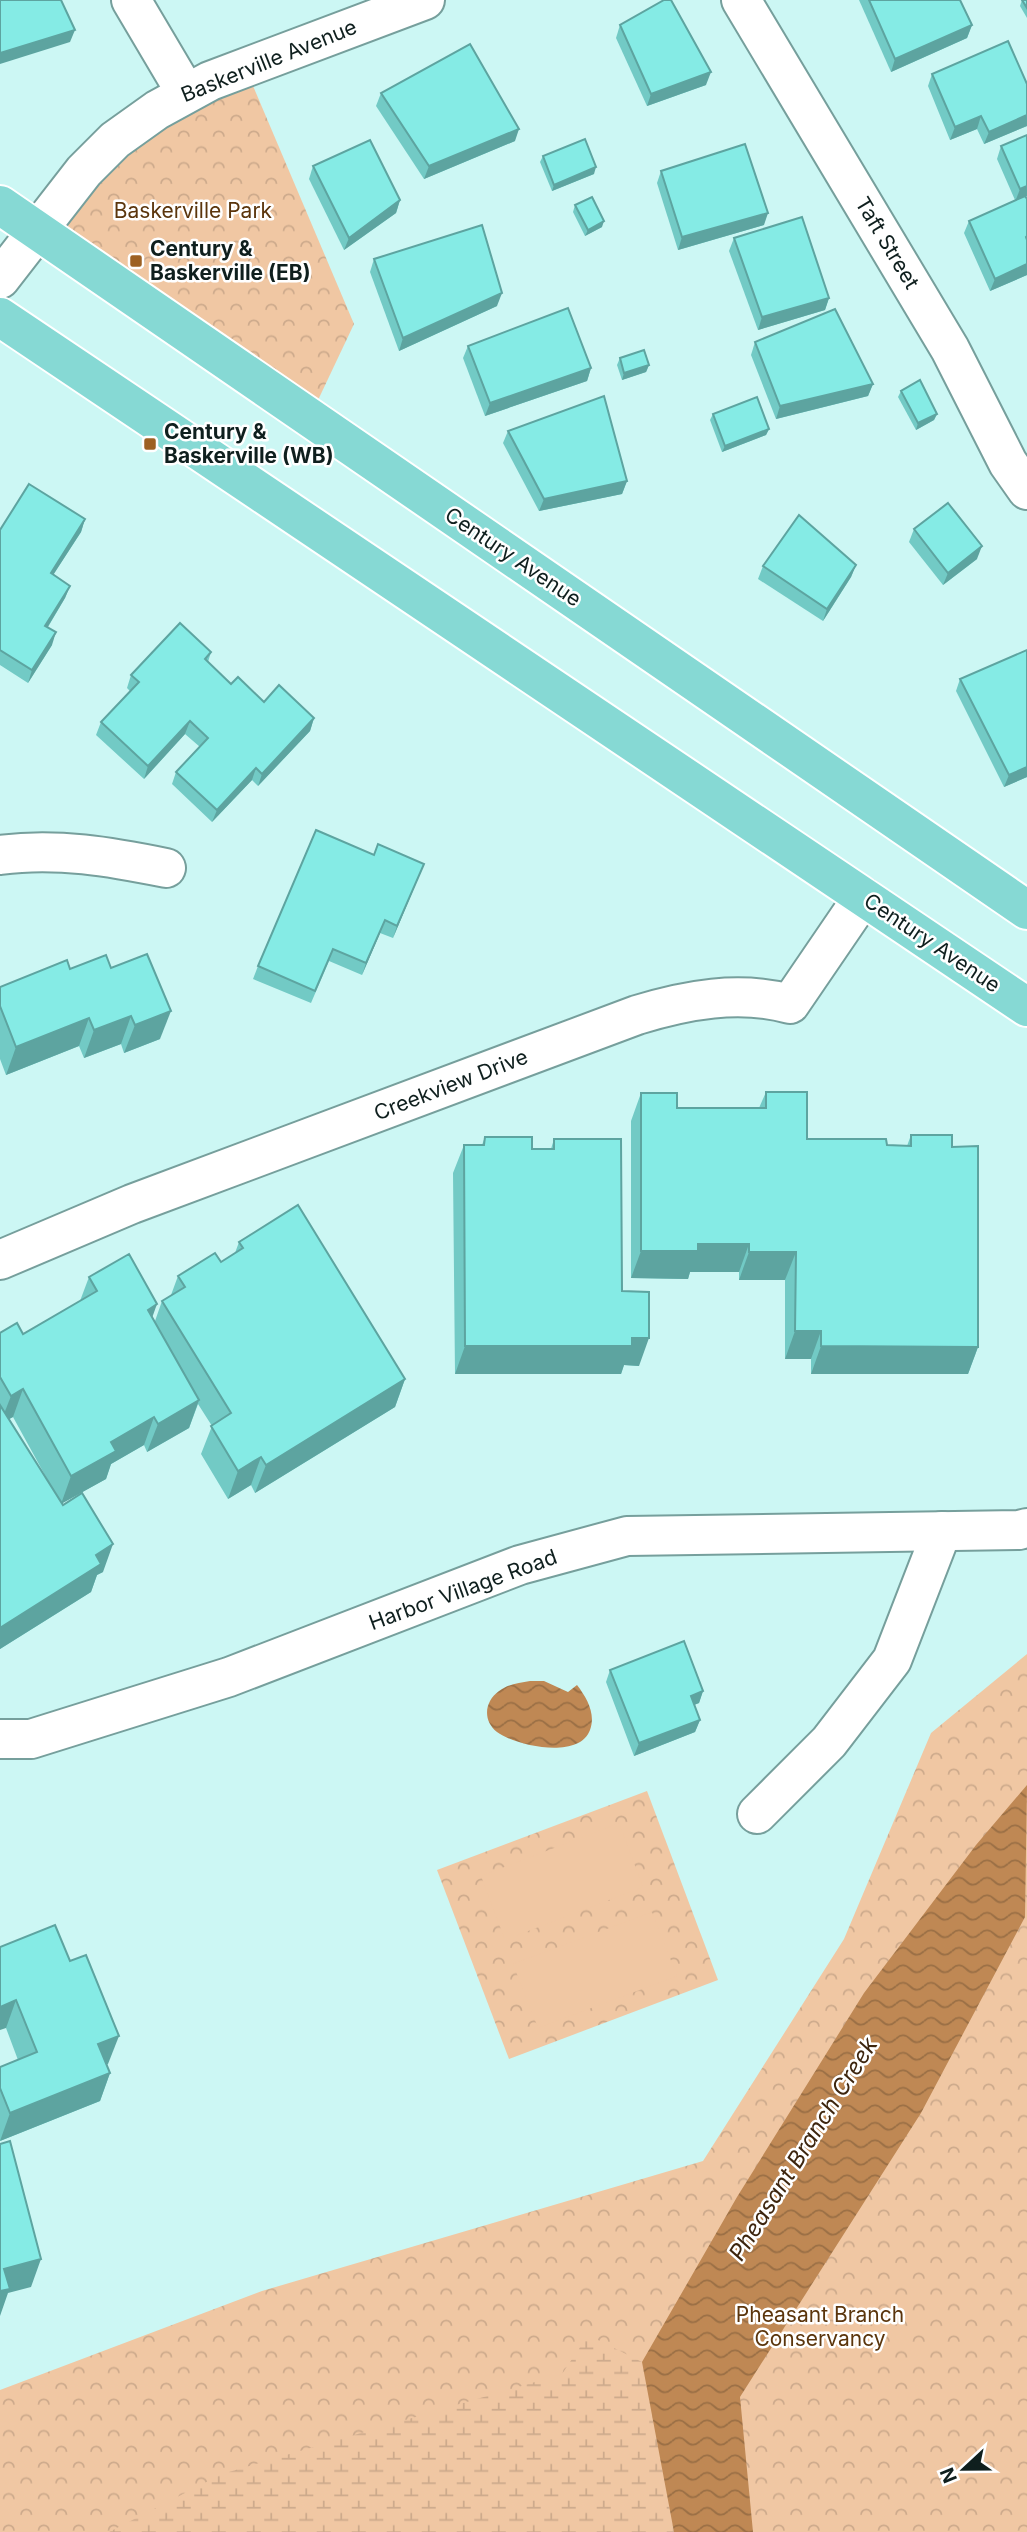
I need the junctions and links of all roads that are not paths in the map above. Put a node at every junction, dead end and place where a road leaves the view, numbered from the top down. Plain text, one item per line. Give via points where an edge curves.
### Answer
1 (131, 0) edge
2 (425, 0) edge
3 (741, 0) edge
4 (186, 93) junction
5 (0, 205) edge
6 (37, 229) junction
7 (0, 279) edge
8 (0, 317) edge
9 (1027, 490) edge
10 (0, 855) edge
11 (166, 868) dead end
12 (863, 897) junction
13 (1027, 910) edge
14 (1027, 1007) edge
15 (0, 1260) edge
16 (1027, 1528) edge
17 (943, 1531) junction
18 (0, 1739) edge
19 (757, 1814) dead end

1 - 4 street
2 - 4 street, Baskerville Avenue
3 - 9 street, Taft Street via 931,316 1008,463
4 - 6 street, Baskerville Avenue via 108,147
5 - 6 main road, Century Avenue
6 - 7 street, Baskerville Avenue
6 - 13 main road, Century Avenue
8 - 12 main road, Century Avenue
10 - 11 street via 99,855
12 - 14 main road, Century Avenue
12 - 15 street, Creekview Drive via 790,1004 729,998 676,1004 637,1015 132,1204
16 - 17 street, Harbor Village Road
17 - 18 street, Harbor Village Road via 627,1536 520,1565 229,1676 31,1739
17 - 19 street via 892,1660 829,1742

